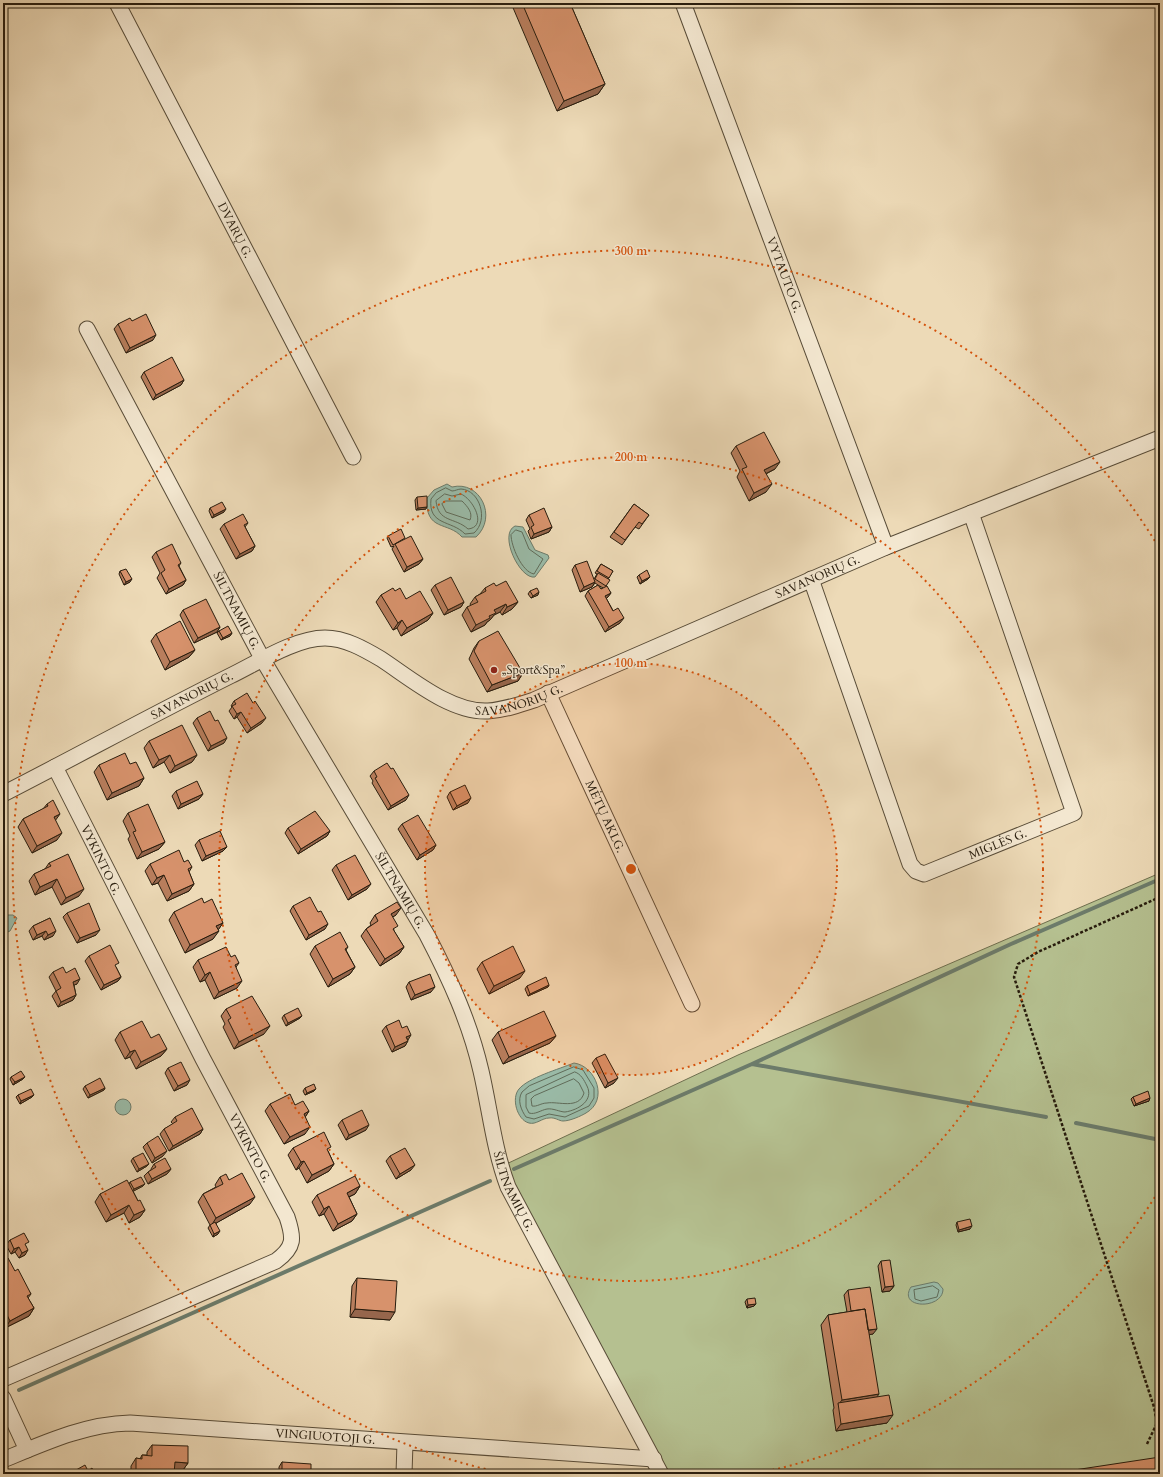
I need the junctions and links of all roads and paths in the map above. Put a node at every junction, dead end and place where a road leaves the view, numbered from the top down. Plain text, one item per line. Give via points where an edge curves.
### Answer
1 (117, 3) edge
2 (683, 3) edge
3 (87, 329) dead end
4 (1160, 438) edge
5 (353, 457) dead end
6 (971, 513) junction
7 (886, 547) junction
8 (810, 579) junction
9 (262, 660) junction
10 (548, 694) junction
11 (55, 767) junction
12 (3, 794) edge
13 (1160, 897) edge
14 (692, 1004) dead end
15 (3, 1379) edge
16 (3, 1398) edge
17 (405, 1443) junction
18 (1147, 1444) dead end
19 (28, 1450) junction
20 (654, 1459) junction
21 (3, 1460) edge
22 (404, 1474) edge
23 (661, 1474) edge

1 - 5 street, DVARŲ G.
2 - 7 street, VYTAUTO G.
3 - 9 street, ŠILTNAMIŲ G.
4 - 6 street, SAVANORIŲ G.
6 - 7 street, SAVANORIŲ G.
6 - 8 street, MIGLĖS G. via 1074,813 1067,816 924,874 916,871 910,864
7 - 8 street, SAVANORIŲ G.
8 - 10 street, SAVANORIŲ G.
9 - 10 street, SAVANORIŲ G. via 288,647 324,638 342,640 446,701 465,708 486,711 509,708
9 - 11 street, SAVANORIŲ G.
9 - 20 street, ŠILTNAMIŲ G. via 446,972 460,1003 481,1069 500,1167 508,1187
10 - 14 street, MĖTŲ AKLG.
11 - 12 street, SAVANORIŲ G.
11 - 15 street, VYKINTO G. via 203,1059 287,1217 292,1242 287,1253 276,1261
13 - 18 path via 1038,952 1018,964 1014,977 1154,1407 1157,1423
16 - 19 street
17 - 19 street, VINGIUOTOJI G. via 158,1423 108,1423 86,1428
17 - 20 street, VINGIUOTOJI G.
17 - 22 street
19 - 21 street, VINGIUOTOJI G.
20 - 23 street, ŠILTNAMIŲ G.

